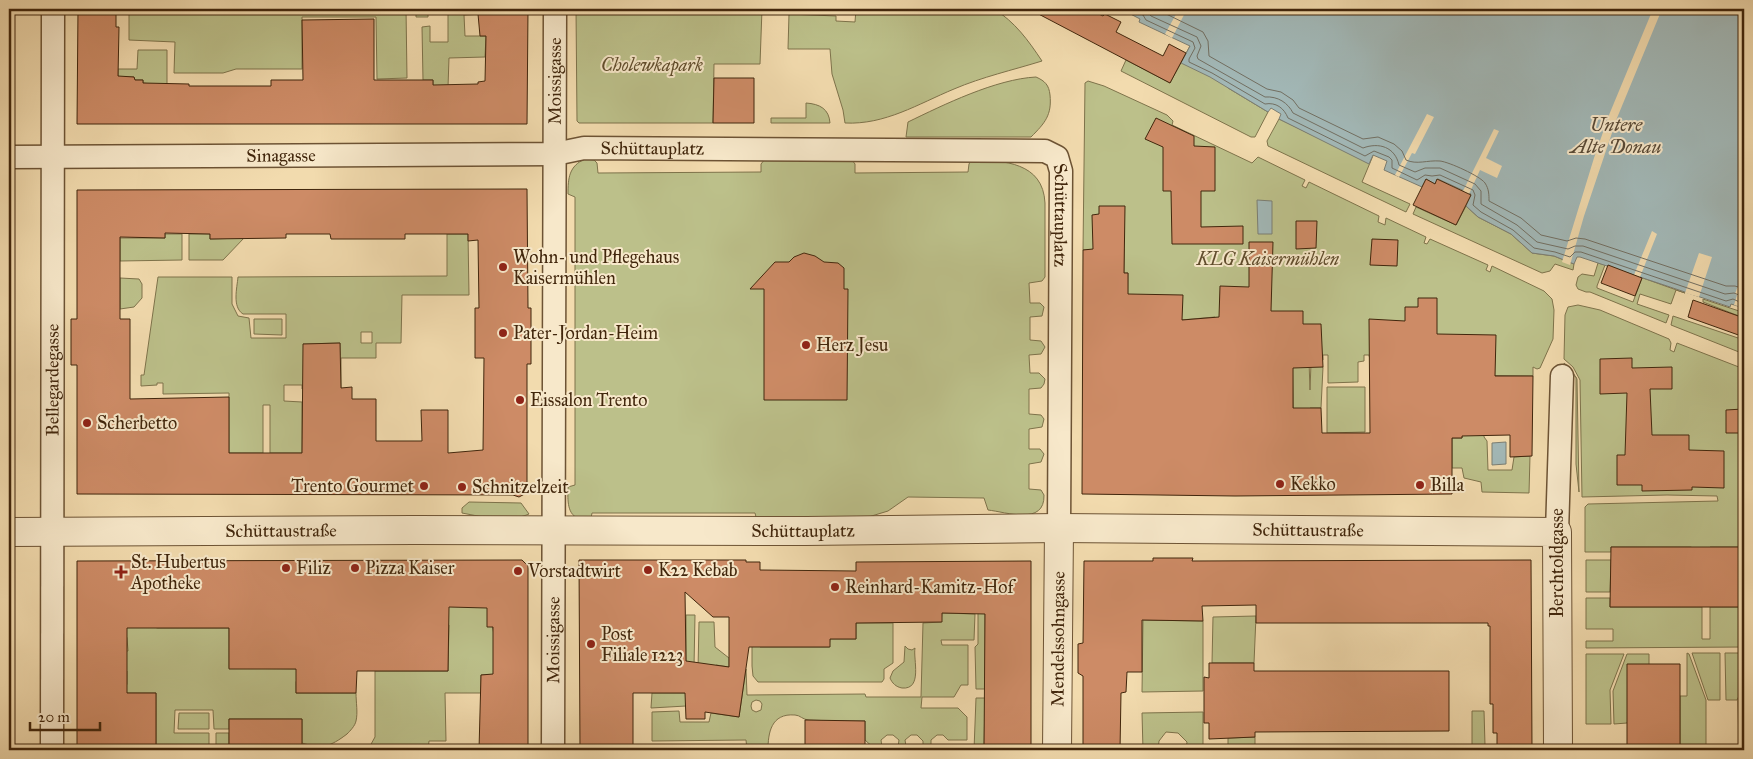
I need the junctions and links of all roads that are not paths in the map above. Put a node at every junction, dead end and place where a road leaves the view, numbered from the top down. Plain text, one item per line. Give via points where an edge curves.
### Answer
1 (53, 9) edge
2 (555, 9) edge
3 (555, 154) junction
4 (9, 157) edge
5 (52, 157) junction
6 (1562, 376) dead end
7 (1059, 528) junction
8 (554, 531) junction
9 (9, 532) edge
10 (51, 532) junction
11 (1557, 532) junction
12 (52, 750) edge
13 (553, 750) edge
14 (1057, 750) edge
15 (1558, 750) edge

1 - 5 street, Bellegardegasse
2 - 3 street, Moissigasse
3 - 5 street, Sinagasse
3 - 7 street, Schüttauplatz via 584,148 848,148 1045,151 1057,157 1061,171
3 - 8 street
4 - 5 street, Sinagasse
5 - 10 street, Bellegardegasse
6 - 11 street, Berchtoldgasse
7 - 8 street, Schüttauplatz
7 - 11 street, Schüttaustraße
7 - 14 street, Mendelssohngasse
8 - 10 street, Schüttaustraße
8 - 13 street, Moissigasse
9 - 10 street, Schüttaustraße
10 - 12 street, Bellegardegasse
11 - 15 street, Berchtoldgasse

